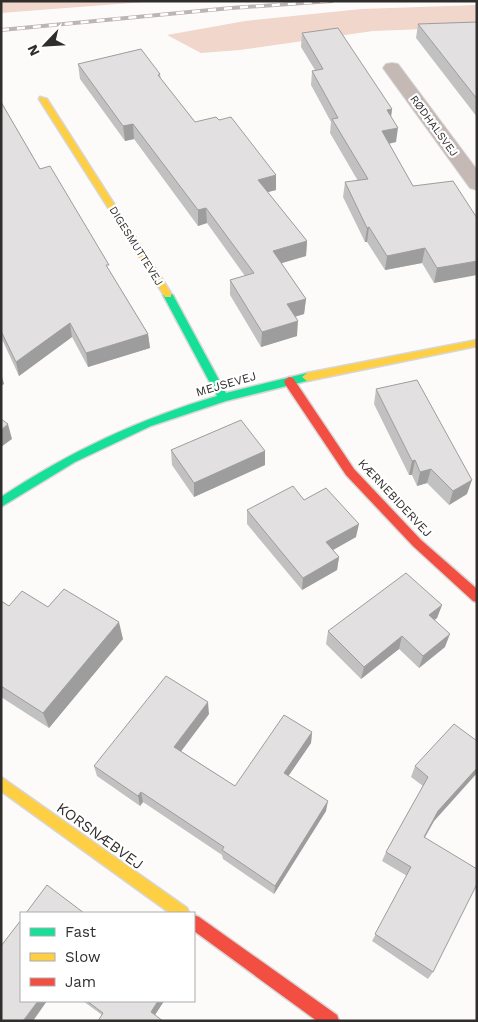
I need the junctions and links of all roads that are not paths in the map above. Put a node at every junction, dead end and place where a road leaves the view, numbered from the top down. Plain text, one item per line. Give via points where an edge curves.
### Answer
1 (392, 68) dead end
2 (43, 99) dead end
3 (477, 184) edge
4 (477, 343) edge
5 (289, 381) junction
6 (223, 398) junction
7 (1, 503) edge
8 (477, 597) edge
9 (1, 783) edge
10 (181, 912) edge
11 (195, 923) edge
12 (331, 1021) edge

1 - 3 street, RØDHALSVEJ
2 - 6 street, DIGESMUTTEVEJ via 166,292
4 - 5 street, MEJSEVEJ
5 - 6 street, MEJSEVEJ
5 - 8 street, KÆRNEBIDERVEJ via 350,472 417,543
6 - 7 street, MEJSEVEJ via 165,417 111,440 56,467
9 - 10 street, KORSNÆBVEJ
11 - 12 street

